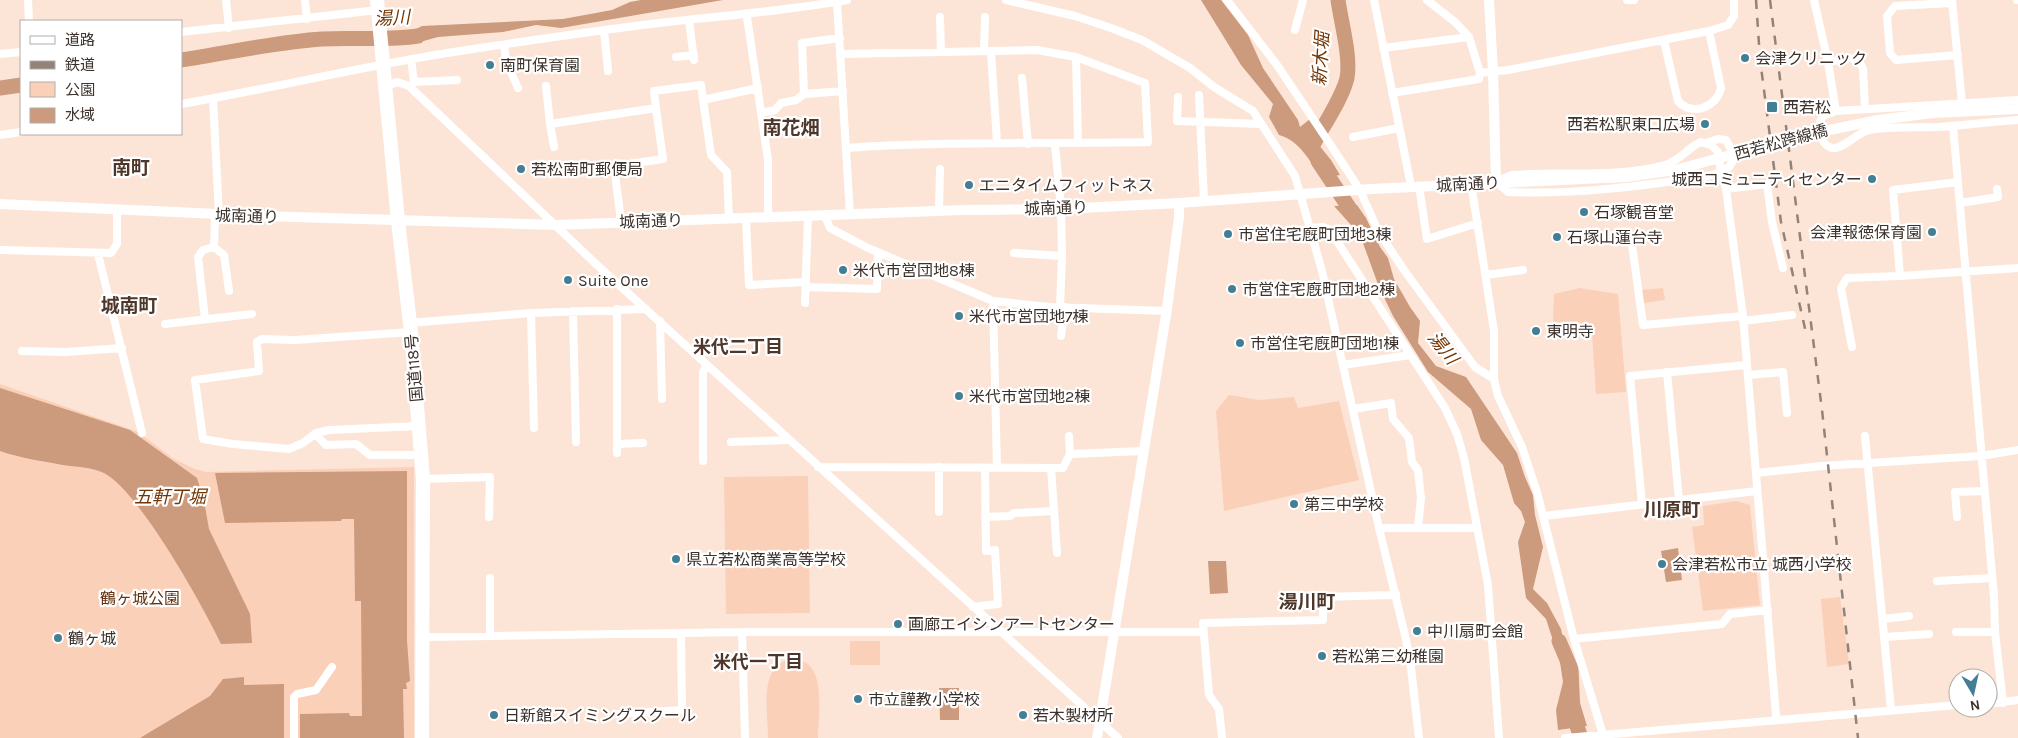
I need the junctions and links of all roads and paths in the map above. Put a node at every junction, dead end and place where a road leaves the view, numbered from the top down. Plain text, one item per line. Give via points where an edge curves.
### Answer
1 (28, 0) edge
2 (226, 0) edge
3 (305, 0) edge
4 (847, 0) edge
5 (1006, 0) edge
6 (1227, 0) edge
7 (1303, 0) edge
8 (1374, 0) edge
9 (1427, 0) edge
10 (1489, 0) edge
11 (1627, 0) edge
12 (1634, 0) edge
13 (1734, 0) edge
14 (1814, 0) edge
15 (838, 2) junction
16 (1952, 2) edge
17 (378, 9) edge
18 (940, 16) dead end
19 (747, 17) dead end
20 (985, 17) dead end
21 (29, 20) edge
22 (307, 20) junction
23 (689, 20) junction
24 (229, 28) junction
25 (1295, 30) dead end
26 (604, 31) junction
27 (1709, 31) junction
28 (182, 32) edge
29 (1469, 37) junction
30 (840, 38) junction
31 (1664, 41) junction
32 (504, 45) junction
33 (1383, 48) junction
34 (941, 51) junction
35 (987, 51) junction
36 (20, 52) edge
37 (0, 54) edge
38 (841, 54) junction
39 (1958, 55) junction
40 (676, 57) dead end
41 (1076, 58) junction
42 (411, 59) junction
43 (1828, 62) junction
44 (383, 64) junction
45 (608, 71) dead end
46 (1493, 72) junction
47 (1480, 73) junction
48 (1022, 78) dead end
49 (457, 80) dead end
50 (412, 85) junction
51 (546, 86) dead end
52 (385, 88) junction
53 (518, 88) dead end
54 (758, 88) junction
55 (843, 91) junction
56 (1392, 93) junction
57 (804, 94) junction
58 (1199, 95) dead end
59 (1178, 97) dead end
60 (213, 99) junction
61 (703, 100) junction
62 (2018, 100) edge
63 (1962, 103) junction
64 (182, 104) edge
65 (656, 108) junction
66 (1865, 109) junction
67 (2018, 109) edge
68 (1836, 111) junction
69 (761, 112) junction
70 (2018, 120) edge
71 (1201, 122) junction
72 (550, 124) junction
73 (1261, 124) junction
74 (1953, 126) junction
75 (1399, 128) junction
76 (20, 132) edge
77 (0, 135) edge
78 (1353, 137) dead end
79 (1078, 143) junction
80 (1706, 143) junction
81 (997, 144) junction
82 (1028, 144) junction
83 (1055, 144) junction
84 (554, 146) dead end
85 (846, 148) junction
86 (940, 169) dead end
87 (1722, 171) junction
88 (1546, 180) joint
89 (1496, 182) junction
90 (1958, 182) junction
91 (1471, 184) junction
92 (1415, 186) junction
93 (1997, 189) dead end
94 (1360, 190) junction
95 (1726, 190) junction
96 (1301, 194) junction
97 (1204, 200) junction
98 (1179, 202) junction
99 (1960, 203) junction
100 (0, 204) edge
101 (117, 209) junction
102 (1061, 209) junction
103 (939, 211) junction
104 (217, 214) junction
105 (850, 215) junction
106 (808, 216) junction
107 (825, 216) junction
108 (746, 218) junction
109 (770, 218) junction
110 (729, 219) junction
111 (398, 221) junction
112 (620, 221) junction
113 (1478, 223) junction
114 (556, 225) junction
115 (1310, 228) junction
116 (1632, 237) dead end
117 (214, 247) junction
118 (0, 250) edge
119 (878, 253) junction
120 (98, 254) junction
121 (1014, 254) dead end
122 (1062, 256) junction
123 (1783, 268) dead end
124 (2018, 268) edge
125 (1523, 270) dead end
126 (1966, 273) junction
127 (1486, 275) junction
128 (1900, 276) junction
129 (806, 285) junction
130 (229, 290) dead end
131 (993, 301) junction
132 (805, 303) dead end
133 (1062, 307) junction
134 (617, 309) junction
135 (646, 309) junction
136 (573, 311) junction
137 (1167, 311) junction
138 (531, 313) junction
139 (252, 314) dead end
140 (1792, 315) dead end
141 (205, 319) junction
142 (1743, 319) junction
143 (660, 322) junction
144 (164, 324) dead end
145 (410, 328) junction
146 (1061, 336) dead end
147 (1852, 346) dead end
148 (122, 348) junction
149 (22, 351) dead end
150 (1410, 355) junction
151 (707, 365) junction
152 (1343, 365) junction
153 (1746, 365) junction
154 (1667, 372) junction
155 (1748, 375) junction
156 (1494, 379) junction
157 (662, 399) dead end
158 (1352, 409) junction
159 (1787, 413) dead end
160 (419, 426) junction
161 (534, 428) dead end
162 (142, 433) dead end
163 (315, 434) junction
164 (1069, 436) dead end
165 (1866, 436) dead end
166 (788, 440) junction
167 (576, 442) dead end
168 (731, 442) dead end
169 (643, 443) dead end
170 (618, 444) junction
171 (2018, 450) edge
172 (1143, 451) junction
173 (617, 454) dead end
174 (1070, 454) junction
175 (412, 455) dead end
176 (1981, 456) junction
177 (703, 461) dead end
178 (1869, 463) junction
179 (818, 467) junction
180 (940, 468) junction
181 (985, 468) junction
182 (997, 468) junction
183 (1051, 468) junction
184 (1756, 473) junction
185 (423, 479) junction
186 (1757, 490) junction
187 (1984, 491) junction
188 (1679, 500) junction
189 (1642, 504) junction
190 (1054, 511) junction
191 (939, 512) dead end
192 (1544, 516) junction
193 (1957, 516) dead end
194 (489, 517) dead end
195 (985, 517) junction
196 (1418, 527) junction
197 (1379, 528) junction
198 (1477, 528) junction
199 (1057, 553) dead end
200 (490, 578) dead end
201 (1992, 578) junction
202 (1937, 581) dead end
203 (1396, 594) junction
204 (973, 606) junction
205 (1768, 610) junction
206 (1909, 616) dead end
207 (1883, 619) junction
208 (742, 632) junction
209 (1203, 632) junction
210 (1956, 632) dead end
211 (1995, 632) junction
212 (682, 633) junction
213 (1114, 633) junction
214 (1002, 634) junction
215 (1930, 634) dead end
216 (490, 636) junction
217 (424, 638) junction
218 (1884, 638) junction
219 (1574, 639) junction
220 (332, 667) dead end
221 (2018, 700) edge
222 (1998, 703) edge
223 (2003, 703) junction
224 (1948, 707) edge
225 (1891, 710) junction
226 (618, 714) dead end
227 (1776, 716) dead end
228 (1100, 722) junction
229 (1601, 736) edge
230 (294, 738) edge
231 (422, 738) edge
232 (745, 738) edge
233 (1097, 738) edge
234 (1118, 738) edge
235 (1222, 738) edge
236 (1419, 738) edge
237 (1499, 738) edge
238 (1565, 738) edge

1 - 21 street
2 - 24 street
3 - 22 street
4 - 15 street
5 - 73 street via 1075,16 1142,40 1253,111
6 - 94 street via 1277,65
7 - 25 street
8 - 33 street
9 - 29 street
10 - 46 main road
11 - 12 street
13 - 27 street via 1734,16 1728,25
14 - 43 street
15 - 23 street
15 - 30 street
16 - 39 street
16 - 39 street via 1895,6 1887,16 1890,53 1896,60
17 - 22 street
17 - 44 highway, 国道118号
18 - 34 street
19 - 54 street
20 - 35 street
22 - 24 street
23 - 26 street
23 - 40 street via 694,58
24 - 28 street
26 - 32 street
26 - 45 street
27 - 31 street
27 - 31 street via 1721,88 1715,101 1697,109 1682,107 1678,102
29 - 33 street
29 - 47 street
30 - 38 street
30 - 57 street via 802,43
31 - 46 street
32 - 42 street
32 - 53 street via 506,61
33 - 56 street
34 - 35 street
34 - 38 street
35 - 41 street via 1037,50
35 - 81 street
36 - 37 street
38 - 55 street
39 - 63 street
41 - 79 street
41 - 79 street via 1145,84 1148,142
42 - 44 street
42 - 50 street
43 - 66 street via 1850,58 1859,61 1863,68
43 - 68 street
44 - 52 highway, 国道118号
44 - 60 street
46 - 47 street
46 - 89 main road
47 - 56 street via 1479,79
48 - 82 street
49 - 50 street
50 - 52 street via 397,82
50 - 114 street
51 - 72 street
52 - 111 highway, 国道118号
54 - 61 street
54 - 69 street
55 - 57 street
55 - 85 street
56 - 75 street
57 - 69 street via 796,100 781,103 775,110
58 - 71 street
59 - 71 street via 1177,121
60 - 64 street
60 - 104 street
61 - 65 street via 701,85 654,91
61 - 110 street via 711,155 728,172
62 - 63 street
63 - 66 street
65 - 72 street
65 - 112 street via 663,159 614,166
66 - 68 street
67 - 88 main road, 西若松跨線橋 via 1933,113 1878,120 1805,135 1667,172
68 - 74 street via 1823,116 1820,124 1823,140 1831,148 1838,148 1868,130
69 - 109 street via 768,160
70 - 74 street
71 - 73 street
71 - 97 street
72 - 84 street
73 - 96 street via 1295,176
74 - 90 street
75 - 78 street
75 - 92 street
76 - 77 street
79 - 83 street
80 - 87 street via 1718,152
80 - 87 street via 1718,139 1726,140 1730,145 1733,161
80 - 89 street via 1695,145 1679,159 1665,165 1623,171 1511,175
81 - 82 street
81 - 85 street via 917,143
82 - 83 street
83 - 102 street
85 - 105 street
86 - 103 street
87 - 89 street via 1708,176 1624,188 1548,192 1508,192
87 - 95 street
88 - 89 main road, 城南通り
89 - 91 main road, 城南通り
90 - 99 street
90 - 128 street via 1893,190
91 - 92 main road, 城南通り
91 - 113 street
92 - 94 main road, 城南通り
92 - 113 street via 1427,239
93 - 99 street via 1998,197
94 - 96 main road, 城南通り
94 - 156 street via 1378,231 1456,343 1475,368
95 - 123 street via 1767,184
95 - 142 street
96 - 97 main road, 城南通り
96 - 115 street
97 - 98 main road, 城南通り
98 - 102 main road, 城南通り
98 - 137 main road via 1180,217
99 - 126 street
100 - 101 main road, 城南通り
101 - 104 main road, 城南通り
101 - 120 street via 117,244 111,253
102 - 103 main road, 城南通り
102 - 122 street
103 - 105 main road, 城南通り
104 - 111 main road, 城南通り
104 - 117 street
105 - 107 main road, 城南通り
106 - 107 main road, 城南通り
106 - 109 main road, 城南通り
106 - 129 street
107 - 119 street via 831,229
108 - 109 main road, 城南通り
108 - 110 main road, 城南通り
108 - 129 street via 749,285
110 - 112 main road, 城南通り
111 - 114 main road, 城南通り
111 - 145 highway, 国道118号
112 - 114 main road, 城南通り
113 - 127 street
114 - 135 street
115 - 150 street via 1329,229
115 - 152 street
116 - 142 street via 1643,325
117 - 130 street via 224,255
117 - 141 street via 203,250 198,257
118 - 120 street
119 - 129 street via 877,289
119 - 131 street
120 - 148 street
121 - 122 street
122 - 133 street
124 - 126 street
125 - 127 street
126 - 128 street
126 - 176 street
127 - 156 street via 1494,331
128 - 147 street via 1847,278 1841,288
129 - 132 street
131 - 133 street
131 - 182 street
133 - 137 street
133 - 146 street
134 - 135 street
134 - 136 street
134 - 170 street
135 - 143 street
136 - 138 street
136 - 167 street
137 - 172 main road
138 - 145 street
138 - 161 street
139 - 141 street
140 - 142 street
141 - 144 street
142 - 153 street
143 - 151 street
143 - 157 street
145 - 160 highway, 国道118号
145 - 163 street via 295,340 262,339 257,342 259,371 196,380 204,439 289,448
148 - 149 street
148 - 162 street
150 - 152 street
150 - 198 street via 1451,417 1471,490
151 - 166 street
151 - 177 street via 703,372
152 - 158 street
153 - 154 street
153 - 155 street
154 - 188 street
154 - 189 street via 1630,376
155 - 159 street via 1783,372
155 - 184 street
156 - 192 street via 1498,396 1529,466
158 - 196 street via 1391,403 1394,419 1409,438 1412,462 1418,470 1421,504
158 - 197 street
160 - 163 street via 336,429
160 - 185 highway, 国道118号
163 - 175 street via 326,445 356,444 370,455
164 - 174 street
165 - 178 street
166 - 168 street
166 - 179 street
169 - 170 street
170 - 173 street
171 - 176 street
172 - 174 street
172 - 213 main road
174 - 183 street via 1063,468
176 - 178 street
176 - 187 street
178 - 184 street
178 - 207 street
179 - 180 street
179 - 204 street
180 - 181 street
180 - 191 street
181 - 182 street
181 - 195 street
182 - 183 street
183 - 190 street
184 - 186 street
185 - 194 street via 490,477
185 - 217 highway, 国道118号
186 - 188 street
186 - 205 street
187 - 193 street via 1954,492
187 - 201 street
188 - 189 street
189 - 192 street
190 - 195 street
190 - 199 street
192 - 219 street
195 - 204 street via 986,552 995,550 998,604
196 - 197 street
196 - 198 street
197 - 203 street
198 - 237 street via 1490,609
200 - 216 street
201 - 202 street
201 - 211 street
203 - 209 street via 1323,597 1323,620 1203,623
203 - 236 street via 1410,659
204 - 214 street
205 - 219 street via 1730,614 1722,624
205 - 227 street
206 - 207 street
207 - 218 street
208 - 212 street
208 - 214 street
208 - 232 street
209 - 213 street
209 - 235 street via 1209,695 1218,709
210 - 211 street
211 - 223 street
212 - 216 street
212 - 226 street via 682,710
213 - 214 street
213 - 228 main road
214 - 228 street
215 - 218 street
216 - 217 street
217 - 231 highway, 国道118号
218 - 225 street
219 - 229 street
220 - 230 street via 316,690 294,697
221 - 223 street
222 - 223 street
224 - 225 street
225 - 229 street
228 - 233 main road
228 - 234 street
229 - 238 street

